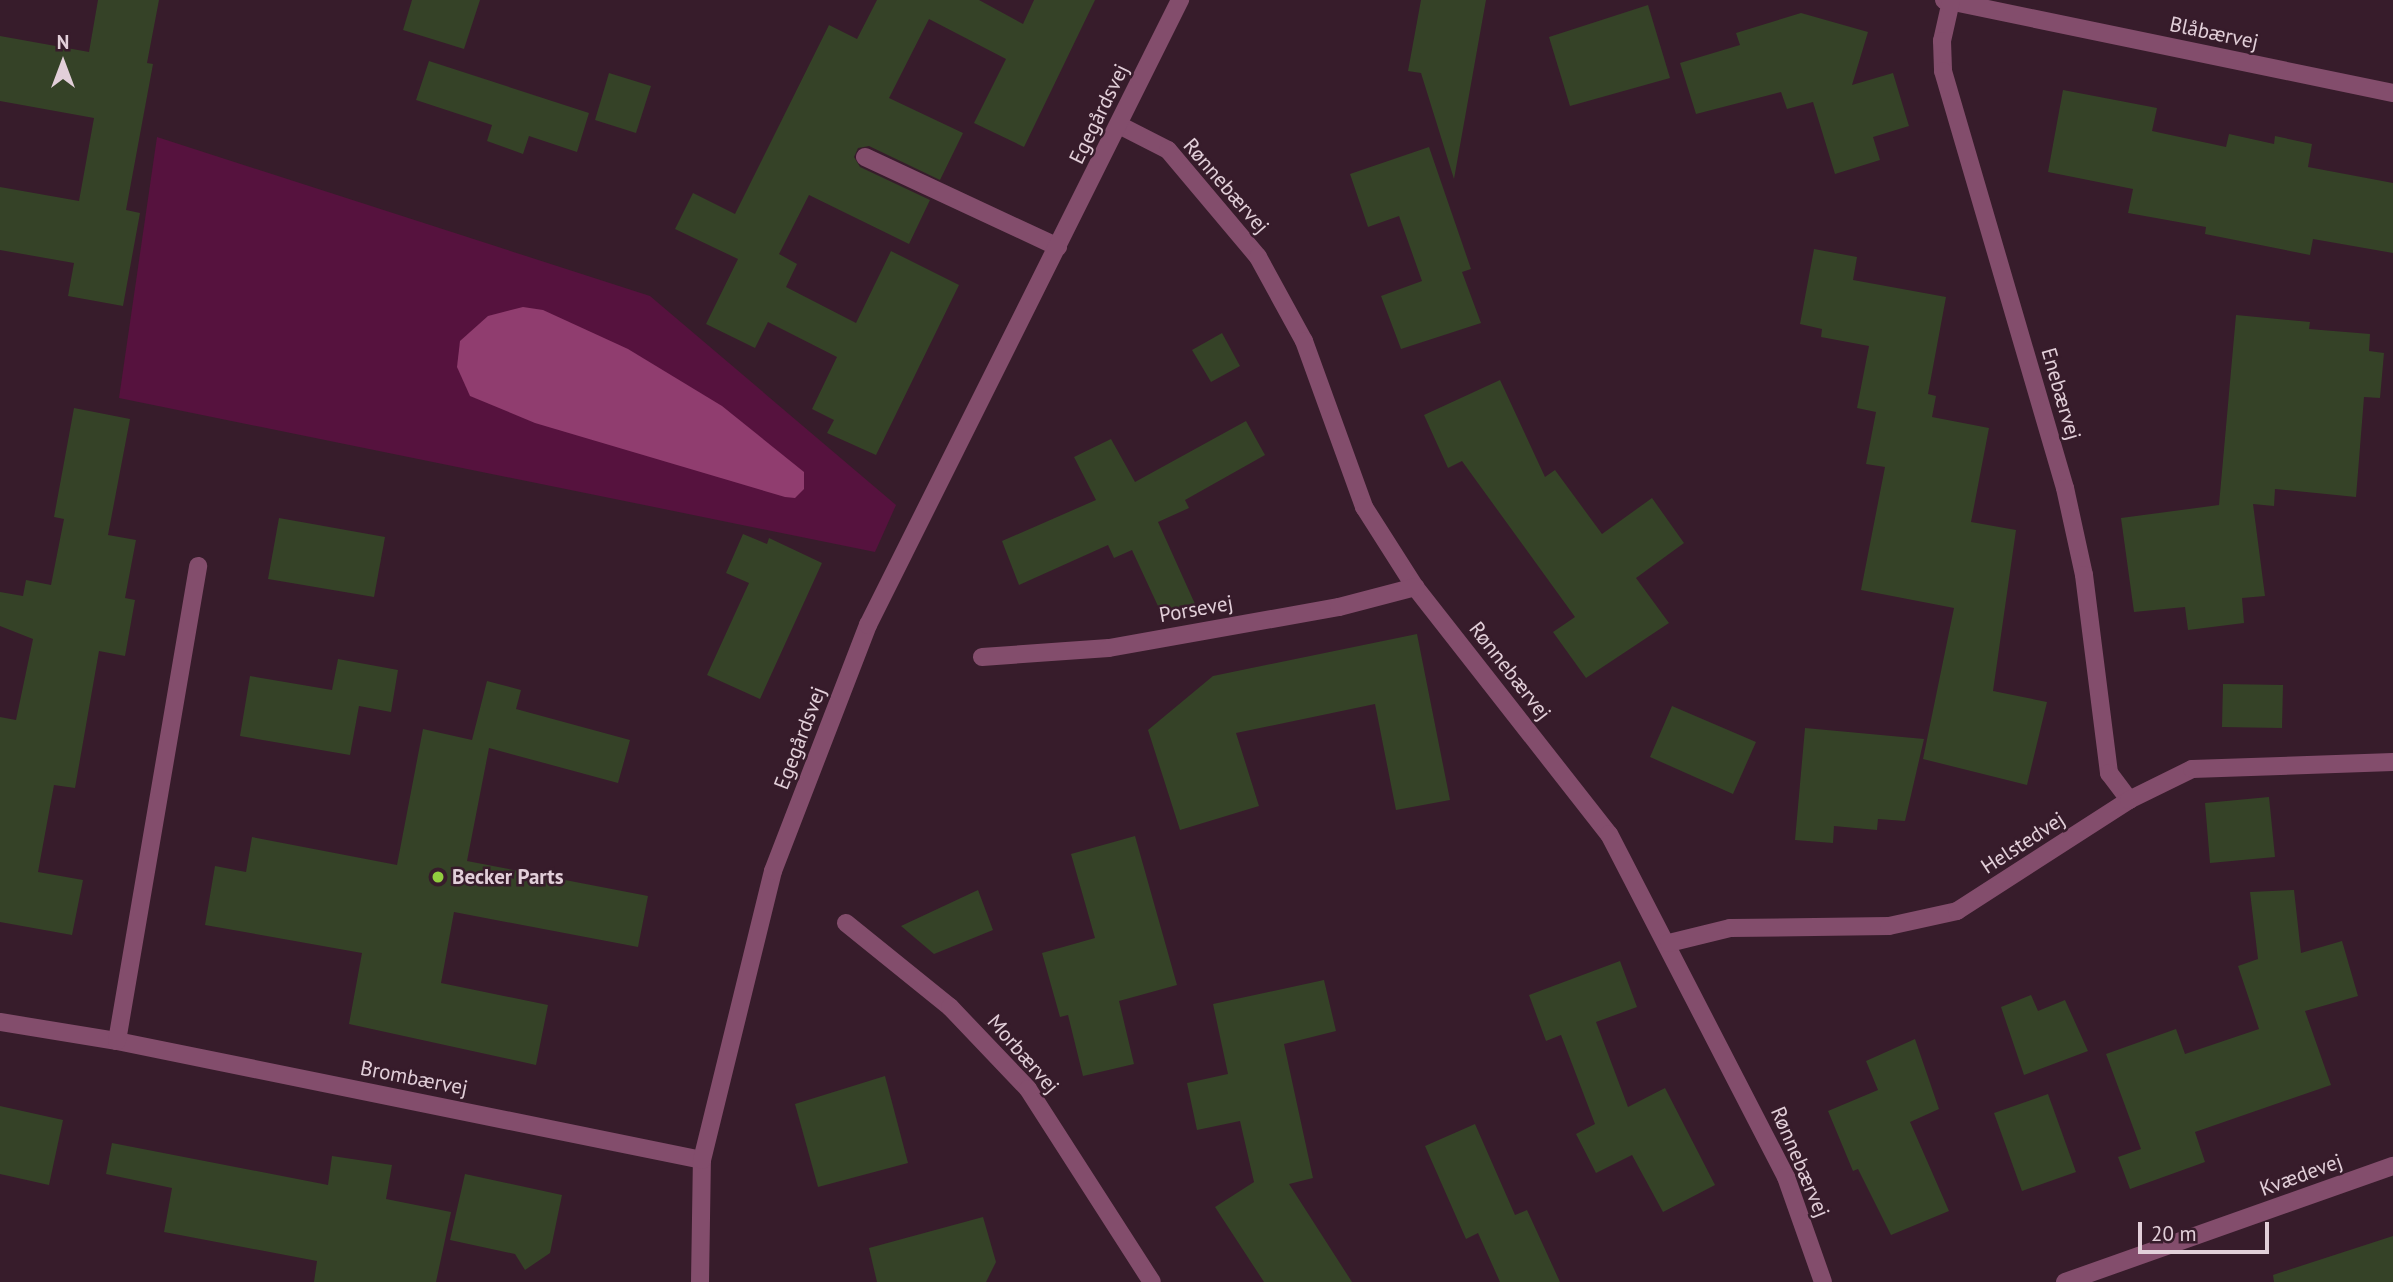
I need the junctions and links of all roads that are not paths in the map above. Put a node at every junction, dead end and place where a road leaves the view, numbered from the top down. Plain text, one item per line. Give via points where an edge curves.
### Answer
1 (1180, 0) edge
2 (1948, 1) edge
3 (2393, 93) edge
4 (1119, 125) junction
5 (865, 157) dead end
6 (1058, 247) junction
7 (198, 566) dead end
8 (1415, 587) junction
9 (982, 657) dead end
10 (2393, 762) edge
11 (2129, 800) junction
12 (846, 923) dead end
13 (1669, 943) junction
14 (0, 1021) edge
15 (117, 1041) junction
16 (702, 1160) junction
17 (2393, 1166) edge
18 (699, 1282) edge
19 (1152, 1282) edge
20 (1823, 1282) edge
21 (2065, 1282) edge

1 - 4 street, Egegårdsvej
2 - 3 street, Blåbærvej
2 - 11 street, Enebærvej via 1943,71 2065,488 2084,575 2109,773
4 - 6 street, Egegårdsvej
4 - 8 street, Rønnebærvej via 1168,150 1258,257 1304,341 1364,507
5 - 6 street
6 - 16 street, Egegårdsvej via 868,625 773,871
7 - 15 street
8 - 9 street, Porsevej via 1339,607 1109,648
8 - 13 street, Rønnebærvej via 1609,834
10 - 11 street, Helstedvej via 2192,769
11 - 13 street, Helstedvej via 1957,911 1889,926 1730,928
12 - 19 street, Morbærvej via 950,1007 1028,1088
13 - 20 street, Rønnebærvej via 1786,1177
14 - 15 street, Brombærvej
15 - 16 street, Brombærvej
16 - 18 street, Egegårdsvej
17 - 21 street, Kvædevej

